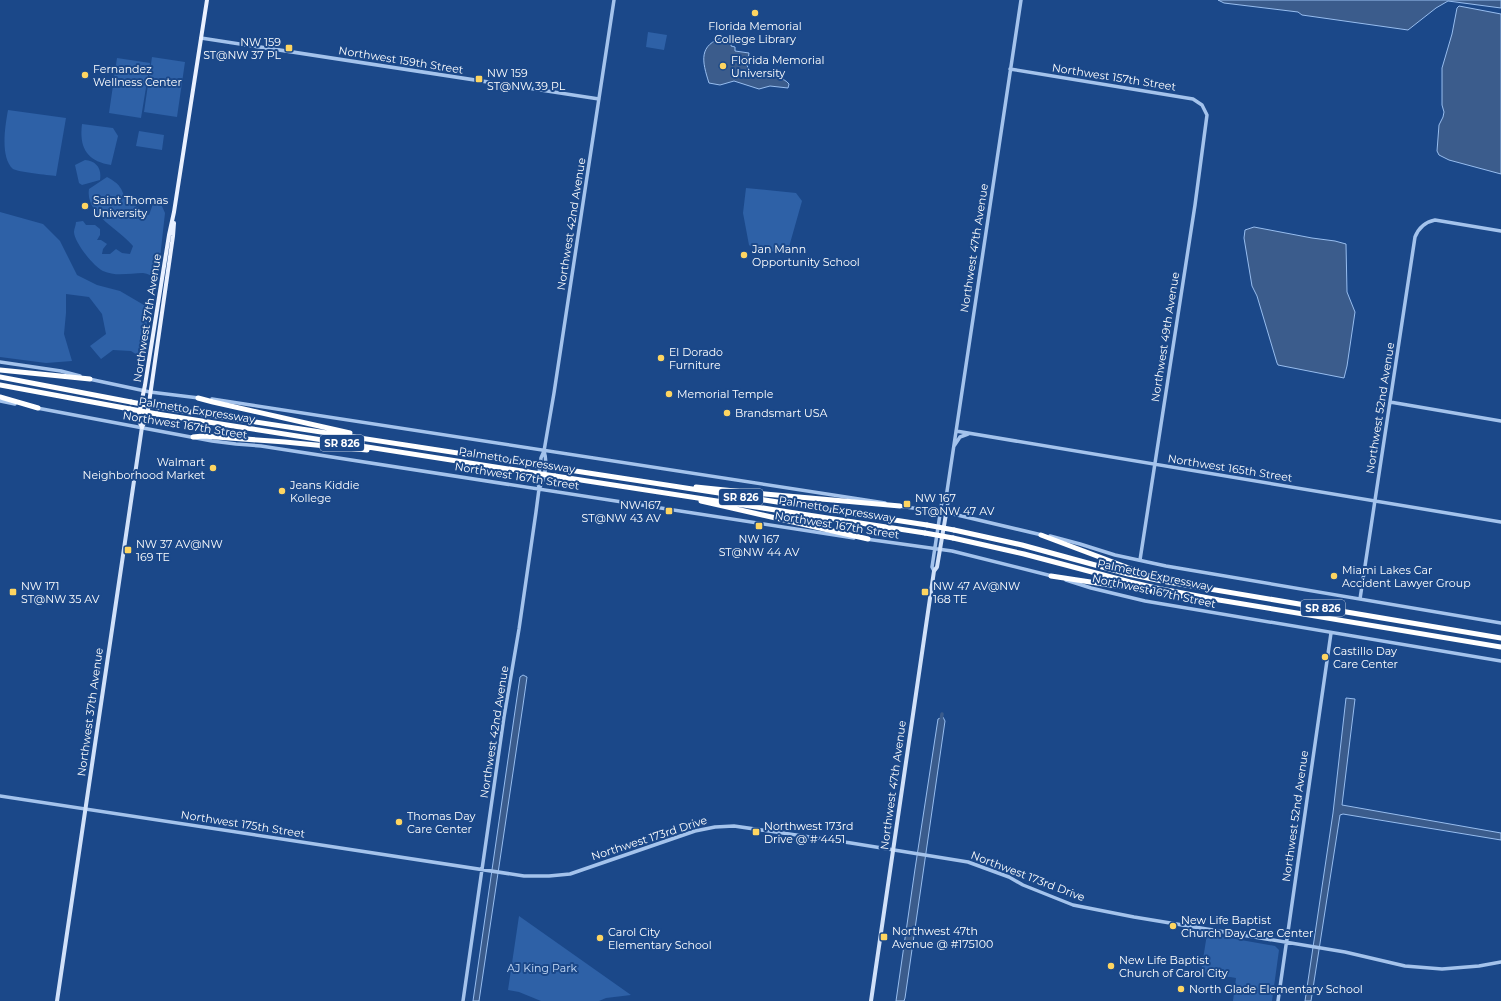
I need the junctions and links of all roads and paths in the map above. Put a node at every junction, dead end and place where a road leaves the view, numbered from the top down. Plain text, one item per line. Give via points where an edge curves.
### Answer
1 (207, 0) edge
2 (614, 0) edge
3 (1021, 0) edge
4 (201, 38) junction
5 (1010, 69) junction
6 (599, 99) junction
7 (1207, 115) joint
8 (174, 212) junction
9 (1501, 231) edge
10 (0, 362) edge
11 (0, 370) edge
12 (0, 377) edge
13 (90, 379) junction
14 (0, 385) edge
15 (144, 391) junction
16 (150, 392) junction
17 (0, 397) edge
18 (198, 398) junction
19 (0, 401) edge
20 (1390, 402) junction
21 (38, 408) junction
22 (1501, 420) edge
23 (142, 427) junction
24 (956, 431) junction
25 (968, 434) junction
26 (193, 437) junction
27 (366, 439) junction
28 (953, 449) junction
29 (389, 450) junction
30 (544, 451) junction
31 (1155, 464) junction
32 (680, 487) junction
33 (539, 489) junction
34 (685, 496) junction
35 (946, 498) junction
36 (1375, 501) junction
37 (900, 506) junction
38 (940, 513) junction
39 (946, 514) junction
40 (1501, 522) edge
41 (1041, 535) junction
42 (868, 539) junction
43 (934, 548) junction
44 (940, 549) junction
45 (1140, 560) junction
46 (934, 571) junction
47 (1051, 576) junction
48 (1162, 581) junction
49 (1360, 599) junction
50 (1219, 600) junction
51 (1501, 623) edge
52 (1331, 633) junction
53 (1501, 637) edge
54 (1501, 647) edge
55 (1501, 661) edge
56 (0, 796) edge
57 (85, 809) junction
58 (893, 850) junction
59 (483, 869) junction
60 (1286, 942) junction
61 (1501, 962) edge
62 (57, 1001) edge
63 (463, 1001) edge
64 (871, 1001) edge
65 (1278, 1001) edge

1 - 4 main road, Northwest 37th Avenue
2 - 6 street, Northwest 42nd Avenue
3 - 5 street, Northwest 47th Avenue
4 - 6 street, Northwest 159th Street
4 - 8 main road, Northwest 37th Avenue
5 - 7 street, Northwest 157th Street via 1193,99 1202,105
5 - 24 street, Northwest 47th Avenue
6 - 30 street, Northwest 42nd Avenue
7 - 31 street, Northwest 49th Avenue
8 - 15 main road, Northwest 37th Avenue
8 - 16 main road, Northwest 37th Avenue via 174,236
9 - 20 street, Northwest 52nd Avenue via 1435,220 1421,227 1415,237
10 - 13 street via 62,371
11 - 13 highway
12 - 27 highway, Palmetto Expressway / SR 826, bridge via 131,402
13 - 15 street
14 - 29 highway, Palmetto Expressway / SR 826, bridge via 130,410
15 - 16 street
15 - 23 main road, Northwest 37th Avenue via 138,419
16 - 18 street
16 - 23 main road, Northwest 37th Avenue via 146,420
17 - 21 highway
18 - 27 highway via 339,430
18 - 30 street
19 - 21 street, Northwest 167th Street
20 - 22 street
20 - 36 street, Northwest 52nd Avenue
21 - 23 street, Northwest 167th Street
23 - 26 street, Northwest 167th Street
23 - 57 main road, Northwest 37th Avenue
24 - 25 street, Northwest 165th Street
24 - 28 street, Northwest 47th Avenue
25 - 28 street via 958,440
25 - 31 street, Northwest 165th Street
26 - 29 highway via 285,442 357,450
26 - 33 street, Northwest 167th Street
27 - 32 highway, Palmetto Expressway / SR 826, bridge
28 - 35 street, Northwest 47th Avenue
29 - 34 highway, Palmetto Expressway / SR 826, bridge
30 - 33 street, Northwest 42nd Avenue via 546,458 543,482
30 - 37 street
31 - 36 street, Northwest 165th Street
31 - 45 street, Northwest 49th Avenue
32 - 37 highway
32 - 48 highway, Palmetto Expressway / SR 826, bridge via 954,530
33 - 42 street, Northwest 167th Street
33 - 59 street, Northwest 42nd Avenue
34 - 42 highway
34 - 50 highway, Palmetto Expressway / SR 826, bridge via 953,538 1130,582
35 - 38 street, Northwest 47th Avenue via 942,501
35 - 39 street, Northwest 47th Avenue
36 - 40 street, Northwest 165th Street
36 - 49 street, Northwest 52nd Avenue
37 - 38 street
38 - 39 street
38 - 43 street, Northwest 47th Avenue
39 - 41 street
39 - 44 main road, Northwest 47th Avenue
41 - 45 street
41 - 48 highway
42 - 43 street, Northwest 167th Street
43 - 44 street, Northwest 167th Street
43 - 46 street, Northwest 47th Avenue
44 - 46 main road, Northwest 47th Avenue
44 - 47 street, Northwest 167th Street
45 - 49 street
46 - 58 main road, Northwest 47th Avenue
47 - 50 highway via 1195,599
47 - 52 street, Northwest 167th Street via 1145,601
48 - 53 highway, Palmetto Expressway / SR 826
49 - 51 street
50 - 54 highway, Palmetto Expressway / SR 826
52 - 55 street, Northwest 167th Street
52 - 60 street, Northwest 52nd Avenue
56 - 57 street, Northwest 175th Street
57 - 59 street, Northwest 175th Street
57 - 62 main road, Northwest 37th Avenue
58 - 59 street, Northwest 173rd Drive via 723,826 695,831 570,874 524,876
58 - 60 street, Northwest 173rd Drive via 968,862 1073,905
58 - 64 main road, Northwest 47th Avenue
59 - 63 street, Northwest 42nd Avenue
60 - 61 street, Northwest 173rd Drive via 1405,966 1442,969
60 - 65 street, Northwest 52nd Avenue

